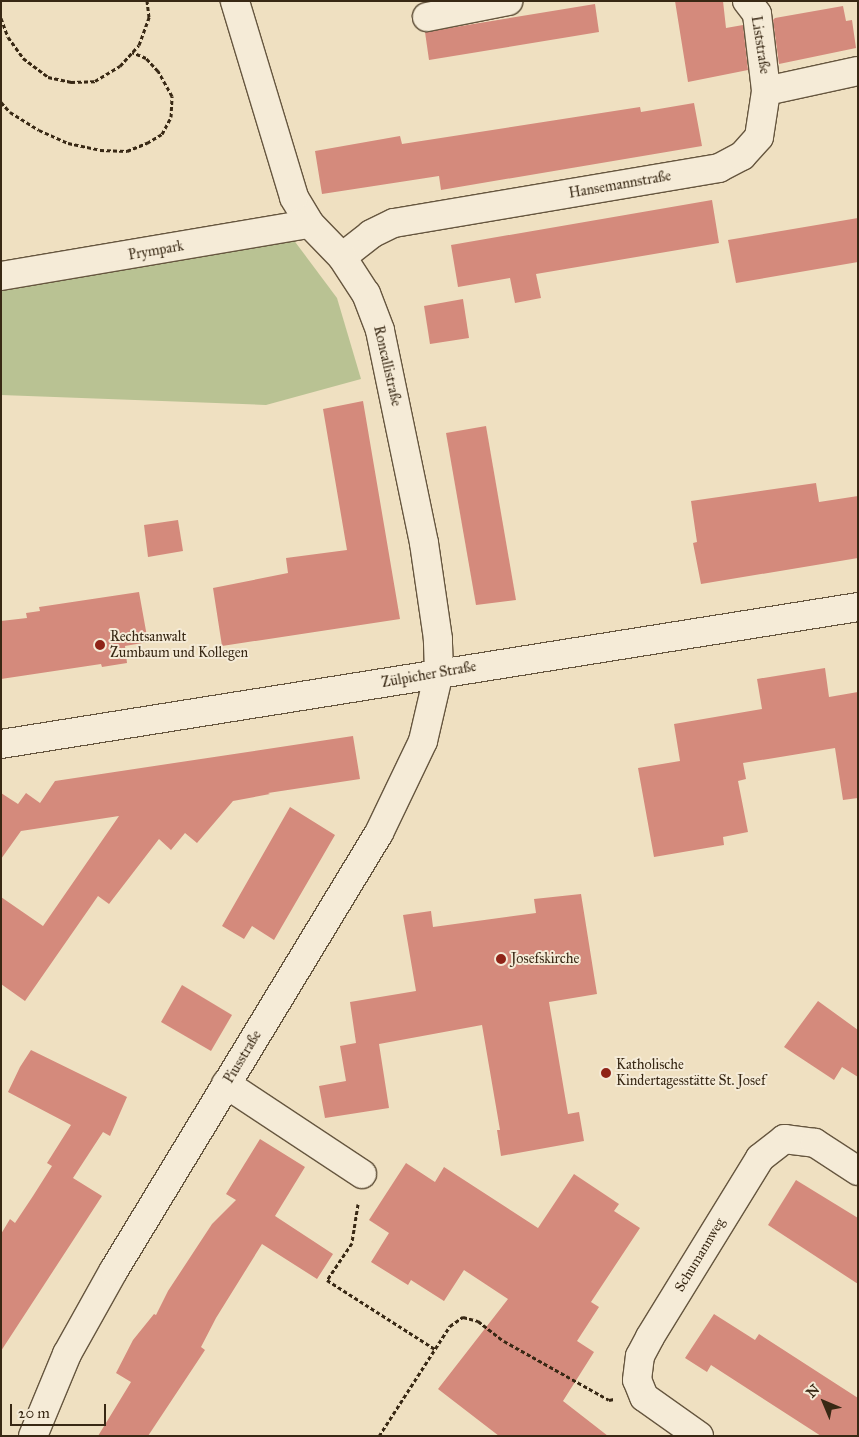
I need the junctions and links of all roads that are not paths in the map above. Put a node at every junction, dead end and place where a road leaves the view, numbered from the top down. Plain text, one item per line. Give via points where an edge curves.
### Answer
1 (235, 1) edge
2 (508, 1) edge
3 (747, 1) edge
4 (427, 17) dead end
5 (858, 71) edge
6 (766, 91) junction
7 (310, 224) junction
8 (342, 258) junction
9 (1, 276) edge
10 (858, 607) edge
11 (439, 672) junction
12 (1, 744) edge
13 (226, 1084) junction
14 (858, 1171) edge
15 (362, 1174) road end
16 (33, 1436) edge
17 (699, 1436) edge

1 - 7 street, Roncallistraße via 291,188
2 - 4 street
3 - 6 street, Liststraße via 757,14
5 - 6 street
6 - 8 street, Hansemannstraße via 759,137 742,156 719,168 394,223 371,234
7 - 8 street, Roncallistraße
7 - 9 street, Prympark
8 - 11 street, Roncallistraße via 366,294 380,330 424,543 438,639
10 - 11 street, Zülpicher Straße
11 - 12 street, Zülpicher Straße via 342,691
11 - 13 street, Piusstraße via 423,741 379,833
13 - 15 street
13 - 16 street, Piusstraße via 67,1354
14 - 17 street, Schumannweg via 814,1143 784,1139 760,1158 640,1356 637,1380 644,1397

